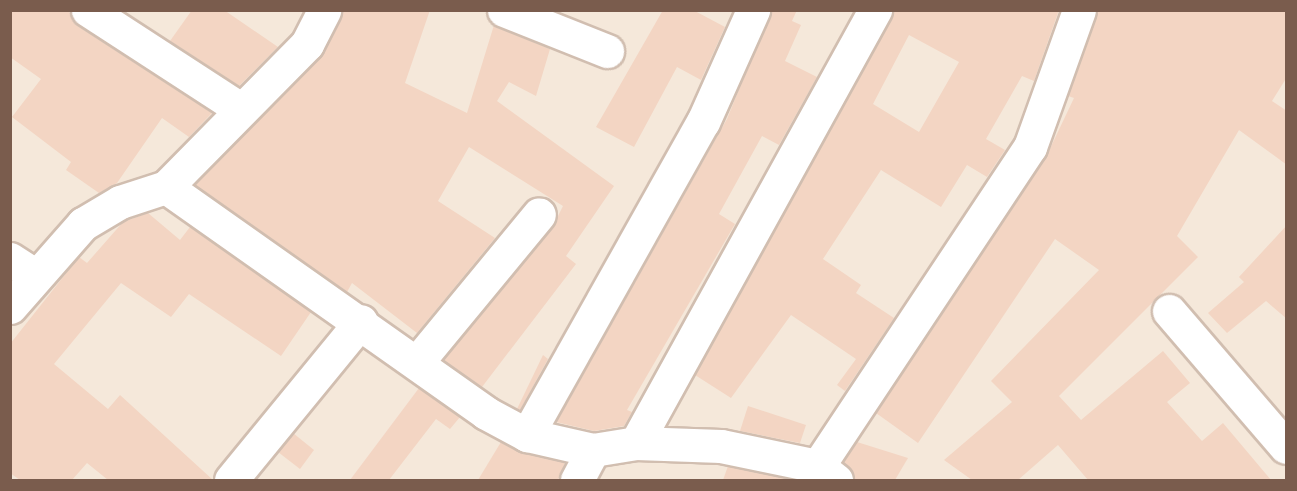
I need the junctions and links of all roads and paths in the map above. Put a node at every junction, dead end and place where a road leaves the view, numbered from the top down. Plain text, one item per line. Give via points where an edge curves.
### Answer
1 (88, 10) edge
2 (324, 10) edge
3 (504, 10) edge
4 (753, 10) edge
5 (875, 10) edge
6 (1079, 10) edge
7 (607, 51) dead end
8 (239, 108) junction
9 (166, 187) junction
10 (539, 214) dead end
11 (23, 267) edge
12 (10, 307) edge
13 (1168, 311) dead end
14 (362, 321) junction
15 (418, 361) junction
16 (527, 435) junction
17 (636, 442) junction
18 (1287, 447) edge
19 (592, 450) junction
20 (767, 468) edge
21 (827, 473) edge
22 (231, 480) edge
23 (577, 480) edge

1 - 8 street
2 - 8 street via 307,44
3 - 7 street
4 - 16 street via 703,122
5 - 17 street
6 - 21 street via 1030,147
8 - 9 street
9 - 11 street via 120,202
9 - 14 street
10 - 15 street
11 - 12 street
13 - 18 street
14 - 15 street
14 - 22 street
15 - 16 street via 486,413
16 - 19 street
17 - 19 street
17 - 20 street
19 - 23 street
20 - 21 street

